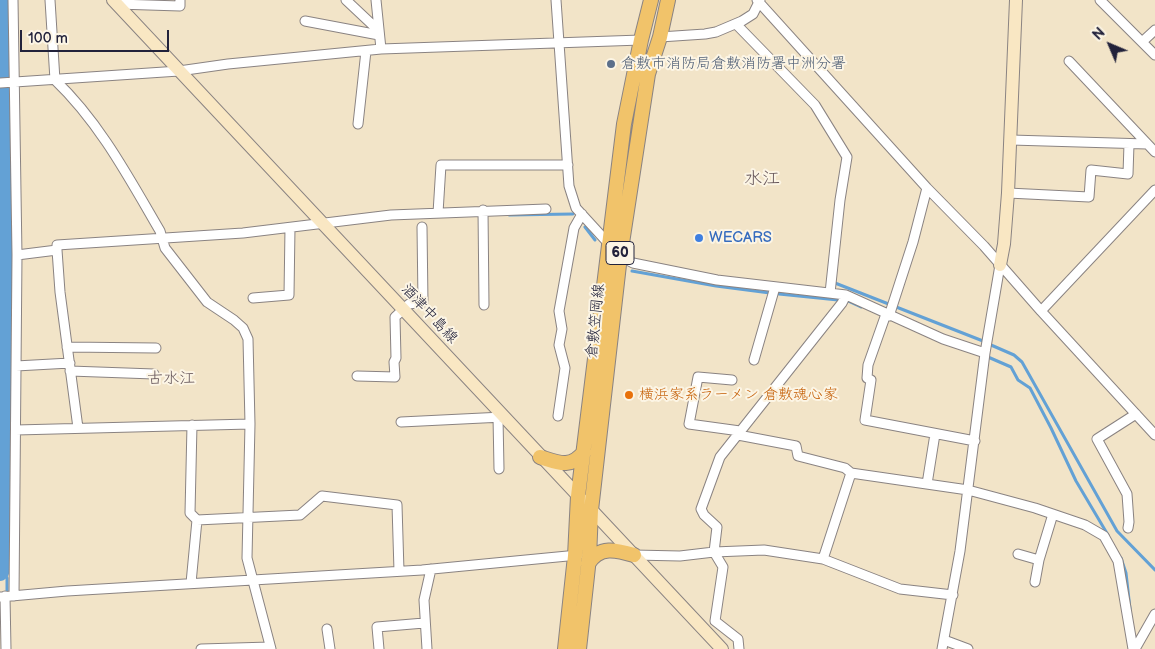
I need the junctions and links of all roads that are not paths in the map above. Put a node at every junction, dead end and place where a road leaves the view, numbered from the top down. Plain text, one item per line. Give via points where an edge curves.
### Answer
1 (12, 0) edge
2 (50, 0) edge
3 (180, 0) edge
4 (346, 0) edge
5 (376, 0) edge
6 (556, 0) edge
7 (651, 0) edge
8 (668, 0) edge
9 (1016, 0) edge
10 (1100, 0) edge
11 (759, 1) edge
12 (115, 2) edge
13 (305, 21) dead end
14 (736, 24) junction
15 (1155, 30) edge
16 (379, 33) junction
17 (660, 37) junction
18 (641, 40) junction
19 (1142, 42) junction
20 (560, 44) junction
21 (381, 49) junction
22 (366, 51) junction
23 (1155, 55) edge
24 (1069, 61) dead end
25 (179, 71) junction
26 (55, 80) junction
27 (7, 83) edge
28 (358, 124) dead end
29 (1011, 140) junction
30 (1129, 144) junction
31 (1147, 144) junction
32 (1155, 152) edge
33 (568, 165) junction
34 (927, 188) junction
35 (1008, 193) junction
36 (1153, 197) edge
37 (546, 209) dead end
38 (483, 210) junction
39 (438, 213) junction
40 (582, 214) junction
41 (322, 224) junction
42 (422, 227) dead end
43 (290, 228) junction
44 (162, 239) junction
45 (610, 244) junction
46 (57, 250) junction
47 (17, 255) junction
48 (620, 256) junction
49 (1000, 264) junction
50 (775, 287) junction
51 (830, 293) junction
52 (846, 295) junction
53 (253, 298) dead end
54 (484, 305) dead end
55 (402, 310) junction
56 (1041, 311) junction
57 (889, 312) junction
58 (67, 347) junction
59 (156, 348) dead end
60 (985, 353) junction
61 (754, 360) dead end
62 (16, 366) junction
63 (70, 367) junction
64 (154, 374) dead end
65 (357, 376) dead end
66 (732, 380) dead end
67 (1136, 414) junction
68 (558, 416) dead end
69 (500, 417) junction
70 (401, 422) dead end
71 (250, 424) junction
72 (192, 425) junction
73 (78, 428) junction
74 (16, 430) junction
75 (739, 433) junction
76 (936, 434) junction
77 (1155, 434) edge
78 (975, 441) junction
79 (584, 452) junction
80 (540, 456) junction
81 (500, 468) dead end
82 (851, 472) junction
83 (927, 484) junction
84 (968, 490) junction
85 (578, 496) junction
86 (592, 510) junction
87 (1053, 514) junction
88 (247, 518) junction
89 (197, 520) junction
90 (1128, 528) dead end
91 (714, 552) junction
92 (1018, 554) dead end
93 (634, 555) junction
94 (575, 556) junction
95 (591, 558) junction
96 (823, 559) junction
97 (1039, 560) junction
98 (431, 569) junction
99 (399, 571) junction
100 (253, 580) junction
101 (1035, 582) dead end
102 (191, 583) junction
103 (6, 596) edge
104 (953, 596) junction
105 (1155, 614) edge
106 (424, 623) junction
107 (327, 629) dead end
108 (943, 645) edge
109 (271, 648) edge
110 (6, 649) edge
111 (201, 649) edge
112 (330, 649) edge
113 (379, 649) edge
114 (428, 649) edge
115 (565, 649) edge
116 (579, 649) edge
117 (722, 649) edge
118 (739, 649) edge
119 (968, 649) edge
120 (1134, 649) edge

1 - 27 street
2 - 26 street
3 - 12 street via 180,6
4 - 16 street
5 - 16 street
6 - 20 street
7 - 18 main road, 倉敷笠岡線 / 60
8 - 17 main road, 倉敷笠岡線 / 60
9 - 29 main road
10 - 19 street
11 - 14 street via 753,14
11 - 34 street
12 - 25 main road, 酒津中島線
13 - 16 street
14 - 17 street via 705,34
14 - 51 street via 815,105 848,157
15 - 19 street
16 - 21 street
17 - 48 main road, 倉敷笠岡線 / 60 via 648,74
18 - 20 street
18 - 45 main road, 倉敷笠岡線 / 60 via 624,124
19 - 23 street
20 - 21 street
20 - 33 street
21 - 22 street
22 - 25 street
22 - 28 street
24 - 31 street
25 - 26 street
25 - 41 main road, 酒津中島線
26 - 27 street
26 - 44 street via 95,124
27 - 47 street
29 - 30 street
29 - 35 main road
30 - 31 street
30 - 35 street via 1128,174 1091,170 1089,197
31 - 32 street
33 - 39 street via 441,165
33 - 40 street via 568,186 576,208
34 - 49 street
34 - 57 street
35 - 49 main road
36 - 56 street
37 - 38 street
38 - 39 street
38 - 54 street
39 - 41 street via 390,215
40 - 45 street
40 - 68 street via 574,228 559,311 560,345 565,368
41 - 43 street
41 - 55 main road, 酒津中島線
42 - 55 street via 423,302 409,304
43 - 44 street
43 - 53 street via 289,295
44 - 46 street via 57,245
44 - 71 street via 165,248 206,302 243,328 248,339
45 - 48 street
45 - 79 main road, 倉敷笠岡線 / 60
46 - 47 street
46 - 58 street
47 - 62 street
48 - 50 street via 642,265 717,280
48 - 86 main road, 倉敷笠岡線 / 60
49 - 56 street
49 - 60 street
50 - 51 street
50 - 61 street
51 - 52 street
52 - 57 street
52 - 75 street
55 - 65 street via 394,317 395,377
55 - 69 main road, 酒津中島線
56 - 67 street
57 - 60 street via 943,339
57 - 76 street via 868,365 867,378 871,380 865,420
58 - 59 street
58 - 63 street
60 - 78 street
62 - 63 street
62 - 74 street
63 - 64 street
63 - 73 street
66 - 75 street via 698,377 689,424
67 - 77 street
67 - 90 street via 1097,439 1127,494
69 - 70 street
69 - 80 main road, 酒津中島線
69 - 81 street
71 - 72 street
71 - 88 street
72 - 73 street
72 - 89 street via 190,513
73 - 74 street
74 - 103 street
75 - 82 street via 796,446 798,456
75 - 91 street via 720,457 701,508 717,528
76 - 78 street
76 - 83 street
78 - 84 street
79 - 80 main road via 568,464
79 - 85 main road, 倉敷笠岡線 / 60
80 - 85 main road, 酒津中島線
82 - 83 street
82 - 96 street
83 - 84 street
84 - 87 street
84 - 104 street
85 - 86 main road, 酒津中島線
85 - 94 main road, 倉敷笠岡線 / 60
86 - 93 main road, 酒津中島線
86 - 95 main road, 倉敷笠岡線 / 60
87 - 97 street
87 - 120 street via 1086,525 1104,536 1118,561
88 - 89 street
88 - 99 street via 300,516 322,496 396,505
88 - 100 street via 247,558
89 - 102 street
91 - 93 street via 680,556
91 - 96 street via 764,550
91 - 118 street via 722,567 715,621 738,639
92 - 97 street
93 - 95 main road via 610,550
93 - 117 main road, 酒津中島線
94 - 95 street
94 - 98 street
94 - 115 main road, 倉敷笠岡線 / 60
95 - 116 main road, 倉敷笠岡線 / 60
96 - 104 street via 900,589
97 - 101 street
98 - 99 street
98 - 106 street via 424,600
99 - 100 street
100 - 102 street
100 - 109 street
102 - 103 street
103 - 110 street
104 - 108 street
105 - 120 street
106 - 113 street via 377,626
106 - 114 street
107 - 112 street
108 - 119 street
109 - 111 street

